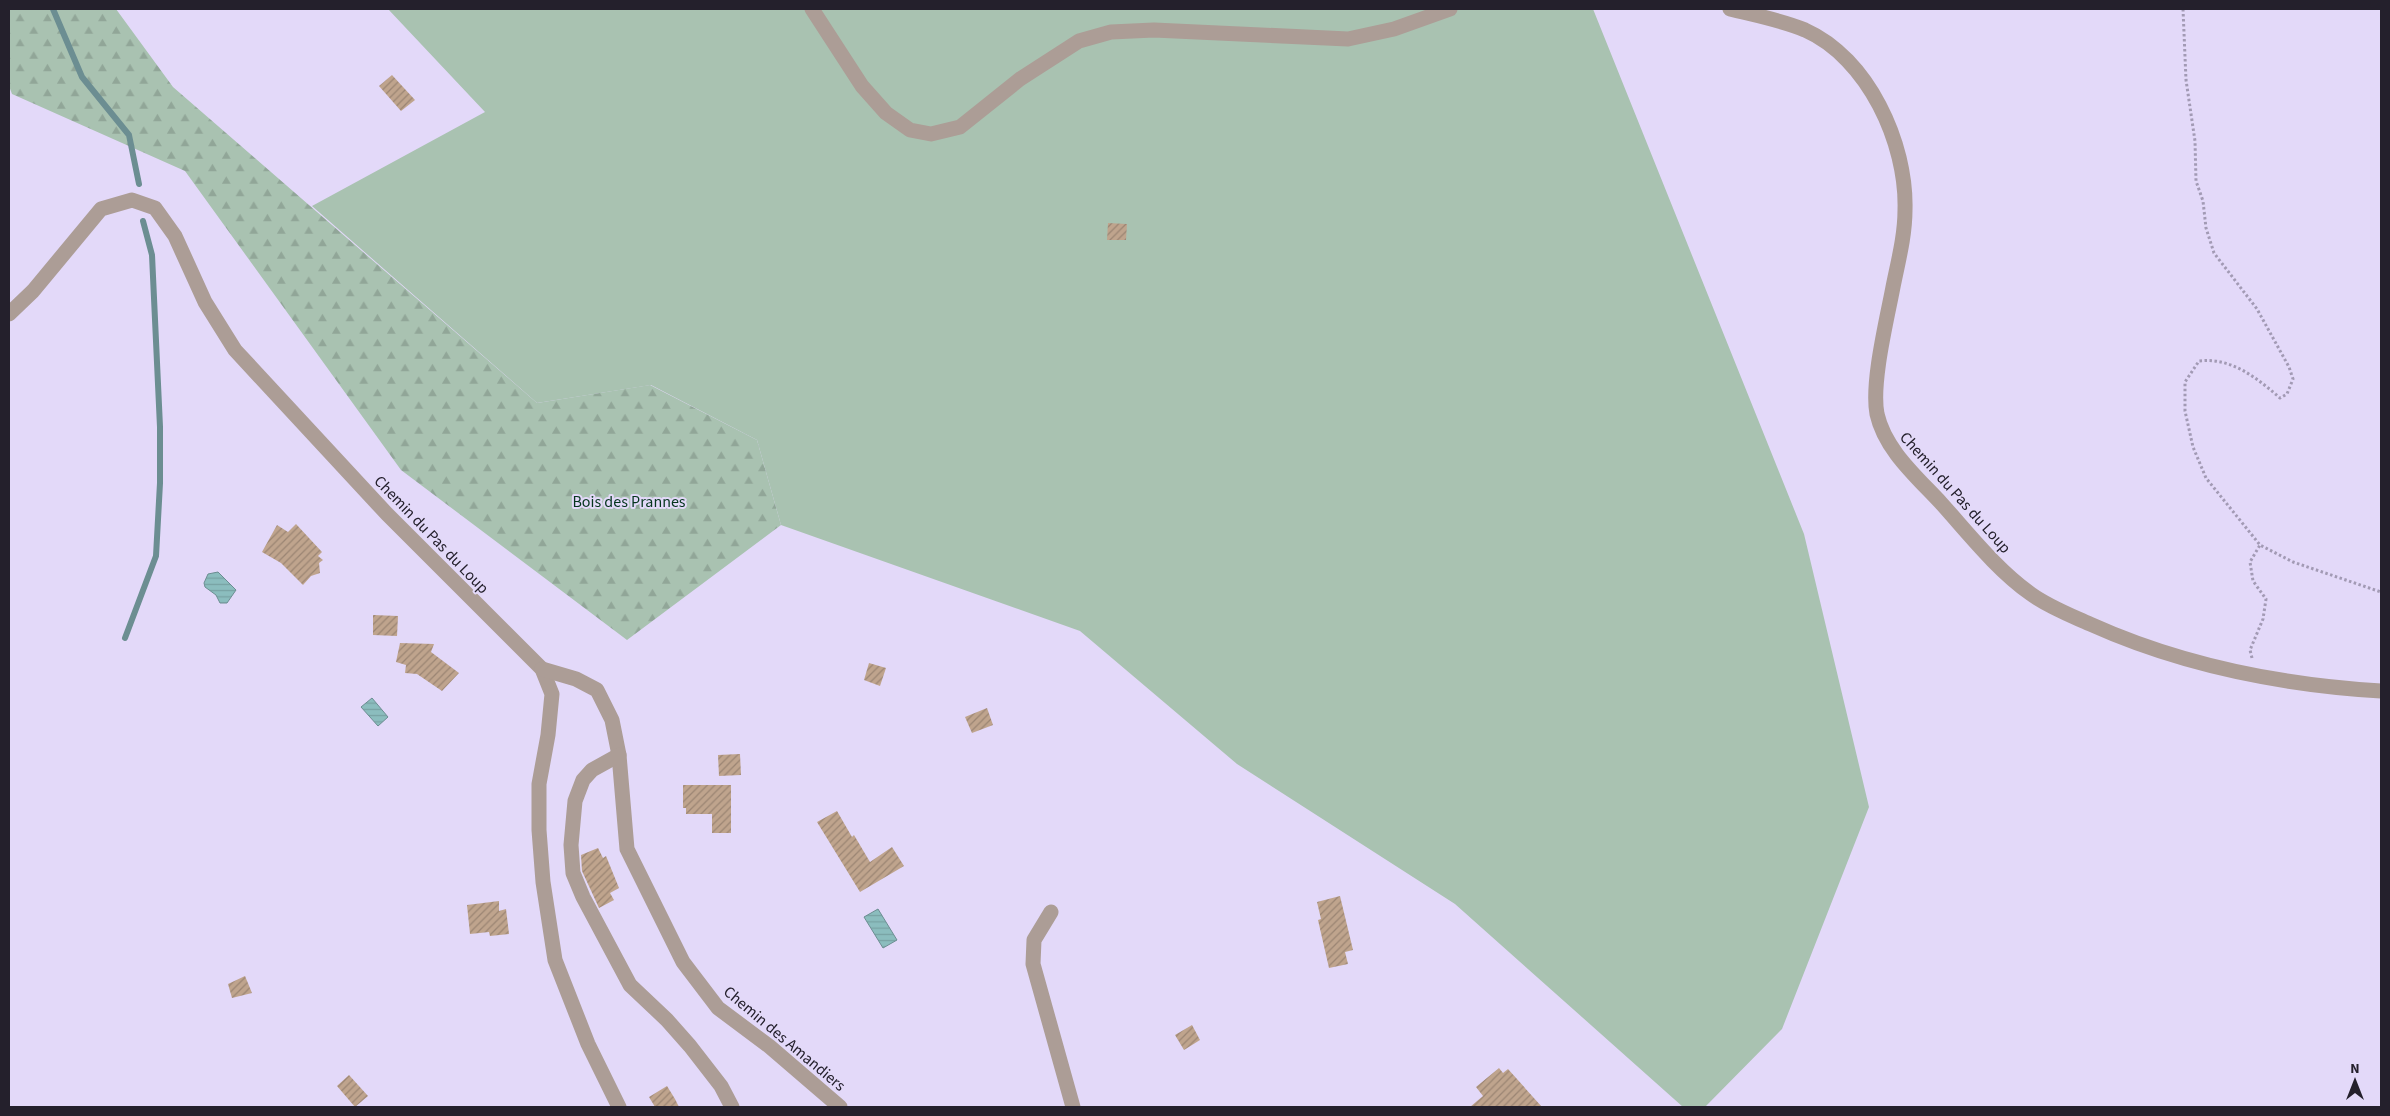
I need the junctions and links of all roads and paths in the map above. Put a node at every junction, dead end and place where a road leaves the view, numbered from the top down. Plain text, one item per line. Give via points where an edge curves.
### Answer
1 (812, 9) edge
2 (1450, 9) edge
3 (1730, 9) edge
4 (2183, 9) edge
5 (9, 314) edge
6 (2260, 545) junction
7 (2381, 592) edge
8 (542, 669) junction
9 (2257, 675) junction
10 (2381, 691) edge
11 (619, 755) junction
12 (1051, 912) dead end
13 (619, 1107) edge
14 (732, 1107) edge
15 (840, 1107) edge
16 (1073, 1107) edge

1 - 2 street via 862,86 886,113 910,130 931,134 960,127 1020,79 1079,41 1112,32 1163,30 1348,39 1394,29
3 - 9 street, Chemin du Pas du Loup via 1806,31 1837,51 1863,76 1882,110 1900,161 1905,210 1878,374 1877,412 1885,438 2000,568 2030,594 2110,633 2176,656
4 - 6 path via 2196,181 2203,201 2206,228 2214,253 2265,323 2293,379 2287,394 2280,398 2238,367 2214,359 2199,361 2185,382 2185,411 2193,447 2206,478
5 - 8 street, Chemin du Pas du Loup via 33,291 101,209 132,200 155,208 175,236 205,302 235,350 387,514
6 - 7 path via 2293,562
6 - 9 path via 2250,562 2253,581 2266,599 2263,619 2250,650
8 - 11 street, Chemin des Amandiers via 576,679 597,690 612,720
8 - 13 street, Chemin du Pas du Loup via 552,694 539,784 539,830 543,882 556,960 588,1044
9 - 10 street, Chemin du Pas du Loup via 2333,688
11 - 14 street via 592,770 583,780 575,801 571,845 573,873 630,985 690,1046 721,1086
11 - 15 street, Chemin des Amandiers via 627,849 683,962 718,1008 769,1046
12 - 16 street via 1034,940 1033,964

